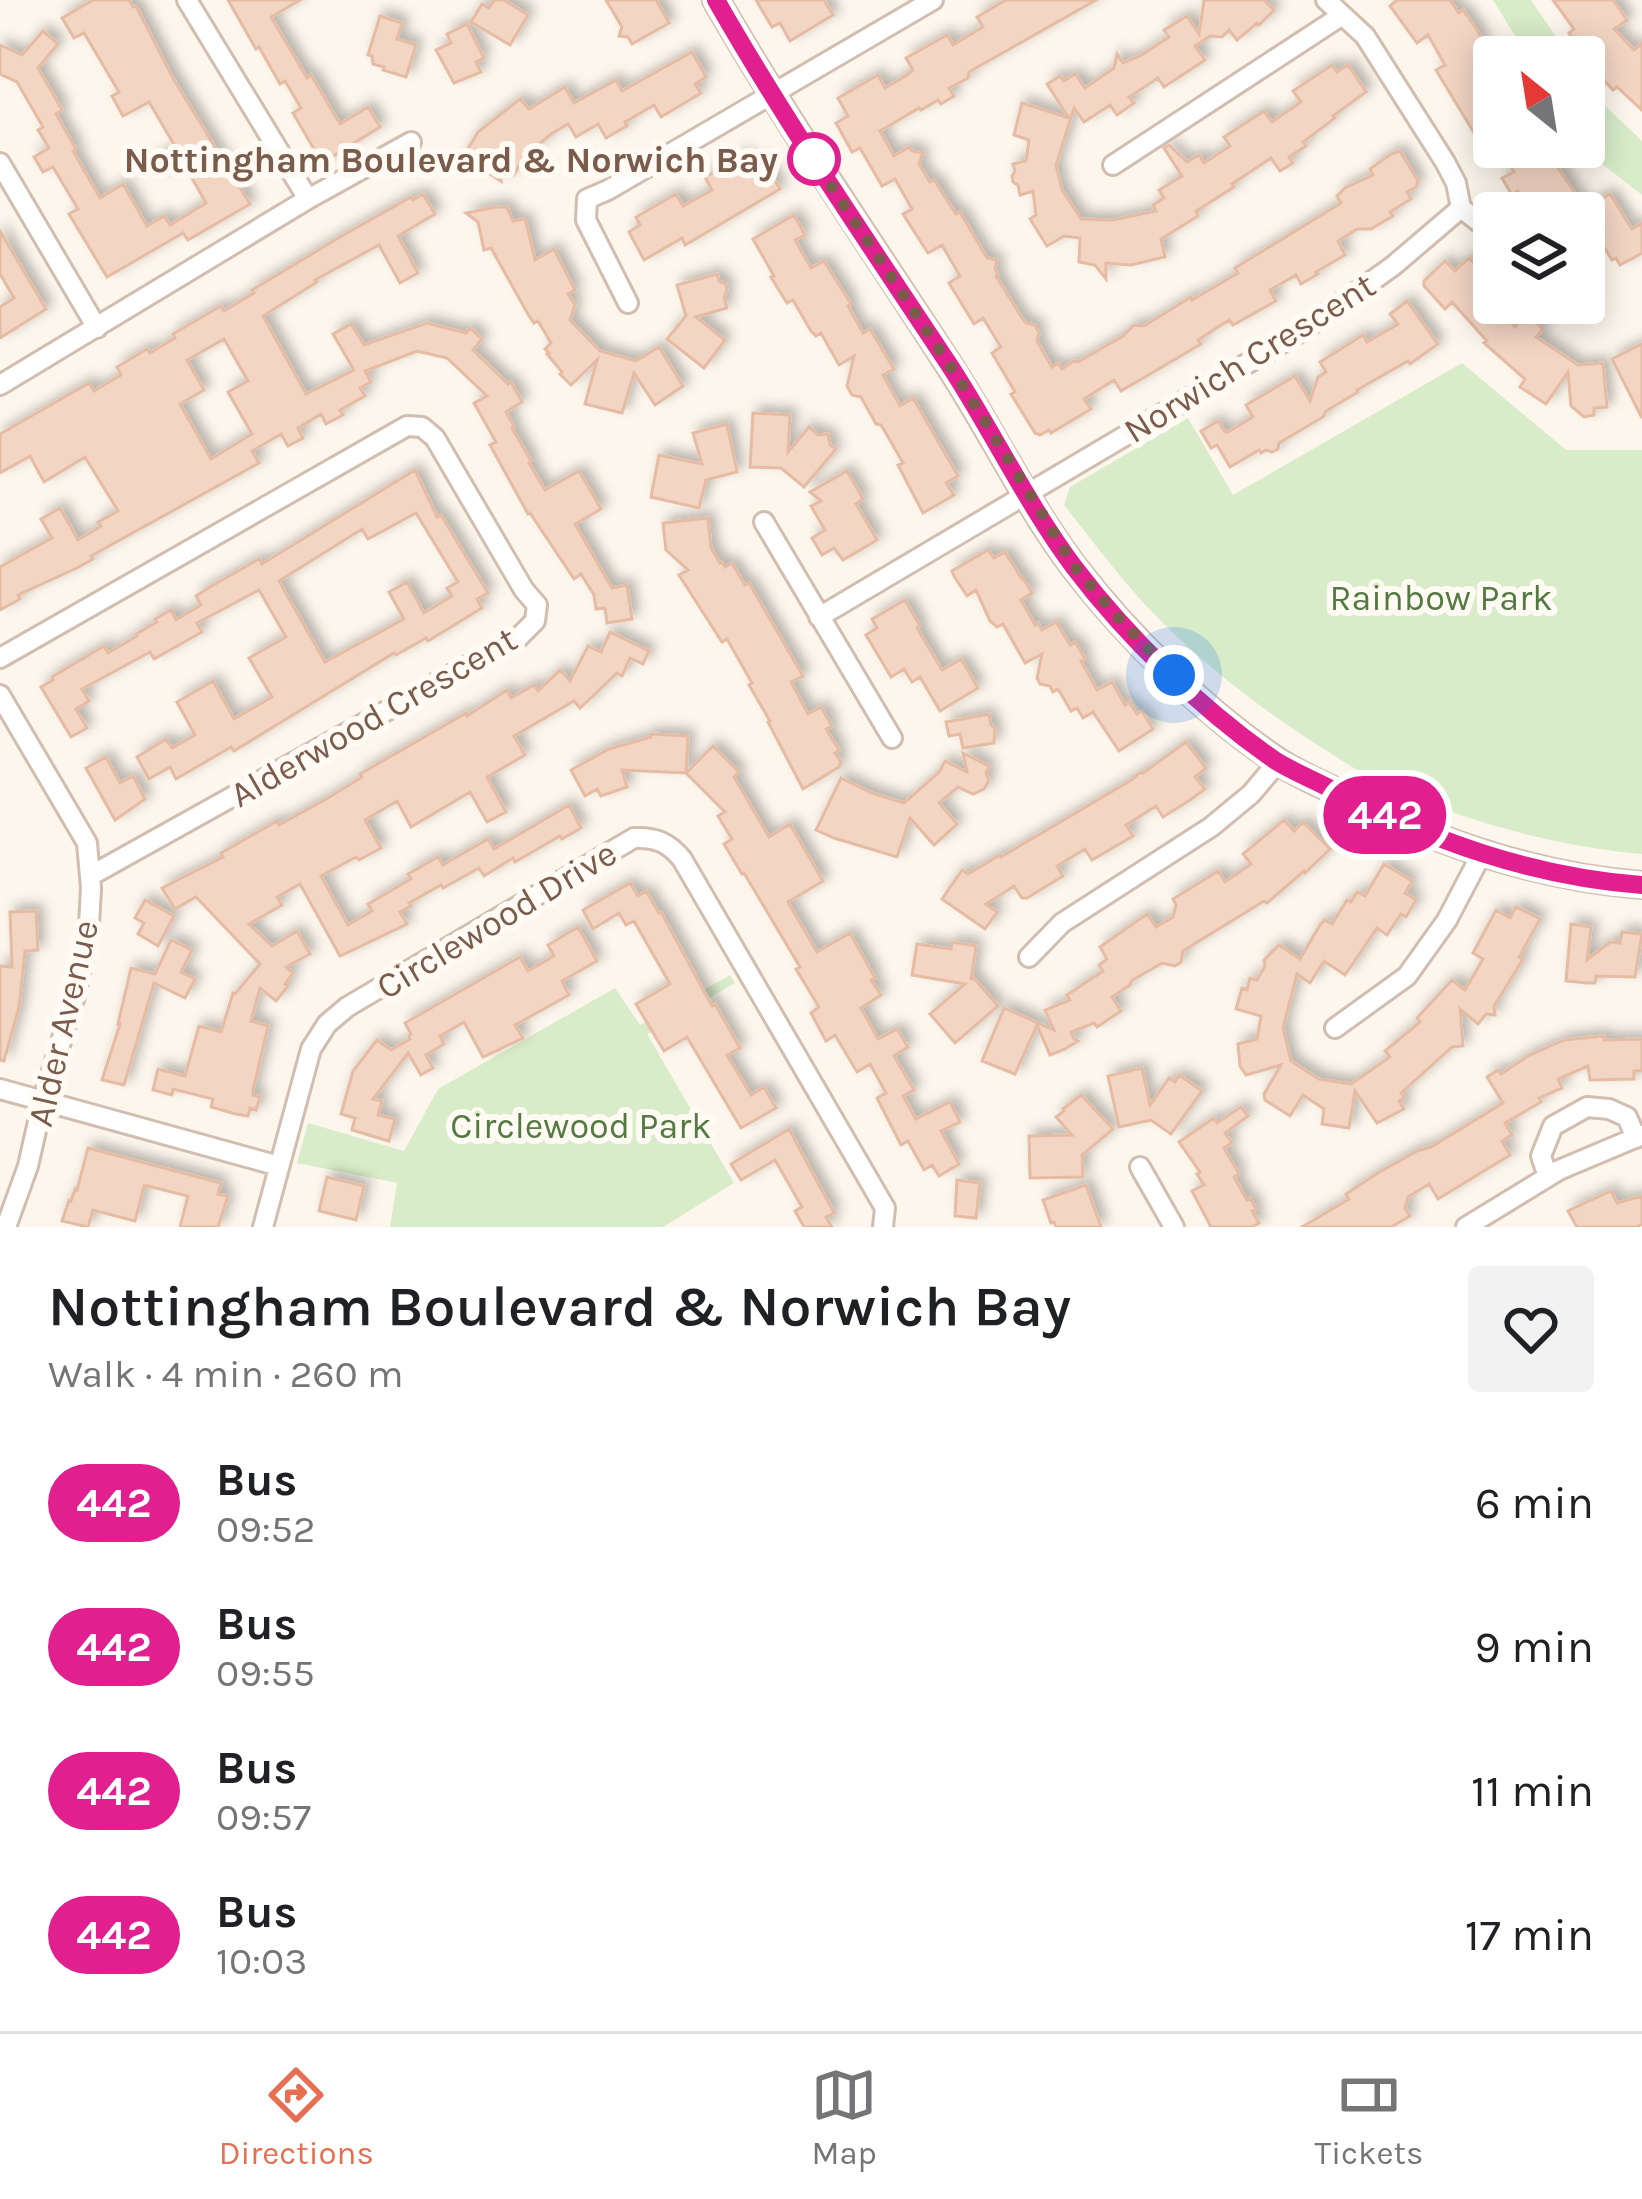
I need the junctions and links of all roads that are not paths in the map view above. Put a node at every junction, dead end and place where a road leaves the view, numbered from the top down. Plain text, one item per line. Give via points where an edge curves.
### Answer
1 (187, 0) edge
2 (716, 0) edge
3 (932, 0) edge
4 (1326, 0) edge
5 (1341, 16) junction
6 (771, 95) junction
7 (411, 142) dead end
8 (0, 163) edge
9 (1113, 165) dead end
10 (308, 199) junction
11 (1461, 208) junction
12 (1473, 217) edge
13 (628, 303) dead end
14 (97, 328) junction
15 (0, 385) edge
16 (1028, 495) junction
17 (764, 522) dead end
18 (819, 617) junction
19 (0, 658) edge
20 (0, 695) edge
21 (892, 738) dead end
22 (1278, 762) junction
23 (1481, 855) junction
24 (90, 876) junction
25 (1642, 886) edge
26 (1029, 957) dead end
27 (1336, 1028) dead end
28 (0, 1089) edge
29 (44, 1100) junction
30 (1639, 1136) edge
31 (279, 1166) junction
32 (1140, 1167) dead end
33 (1548, 1177) junction
34 (6, 1227) edge
35 (263, 1227) edge
36 (883, 1227) edge
37 (1174, 1227) edge
38 (1466, 1227) edge

1 - 10 street
2 - 6 street
3 - 6 street
4 - 5 street
5 - 9 street
5 - 11 street via 1365,36 1444,162
6 - 13 street via 587,200 586,220
6 - 16 street
7 - 10 street
8 - 14 street
10 - 14 street
11 - 12 street
11 - 16 street, Norwich Crescent via 1340,306
14 - 15 street
16 - 18 street, Norwich Crescent
16 - 22 street via 1074,566 1154,656
17 - 18 street
18 - 21 street
19 - 24 street, Alderwood Crescent via 407,426 435,438 537,605 535,621 519,637
20 - 24 street, Alder Avenue via 86,843
22 - 23 street
22 - 26 street via 1211,827 1062,923
23 - 25 street
23 - 27 street via 1407,976
24 - 29 street, Alder Avenue via 76,993
28 - 29 street
29 - 31 street
29 - 34 street, Alder Avenue
30 - 33 street
30 - 33 street via 1627,1117 1587,1107 1553,1126 1541,1156
31 - 35 street, Circlewood Drive
31 - 36 street, Circlewood Drive via 311,1049 327,1024 634,838 650,838 682,859 885,1208
32 - 37 street
33 - 38 street

